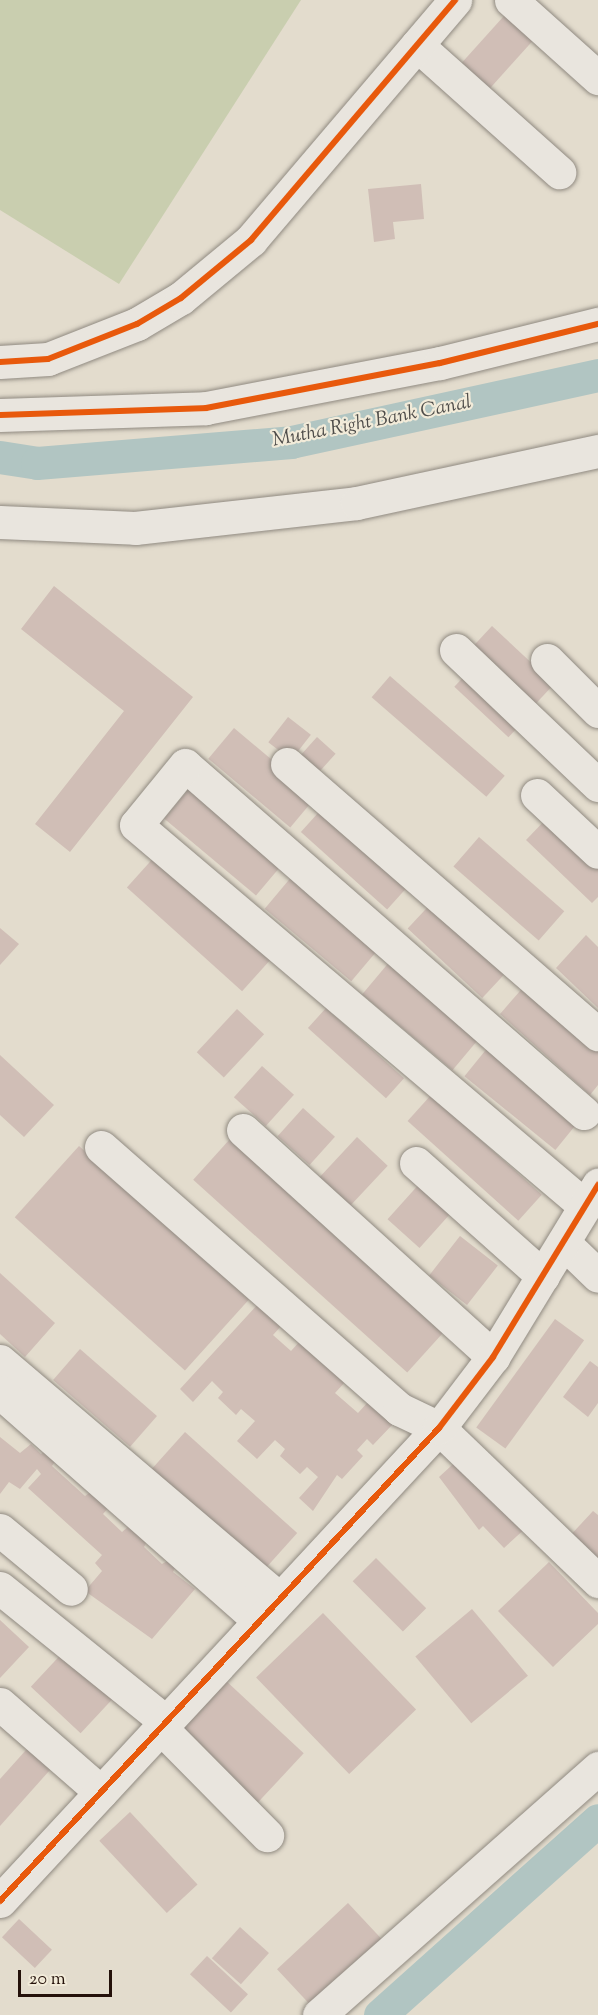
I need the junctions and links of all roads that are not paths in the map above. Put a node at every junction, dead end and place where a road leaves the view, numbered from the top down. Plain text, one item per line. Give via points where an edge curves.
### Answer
1 (455, 0) edge
2 (511, 0) edge
3 (417, 45) junction
4 (598, 78) edge
5 (559, 172) dead end
6 (598, 324) edge
7 (0, 362) edge
8 (0, 415) edge
9 (598, 451) edge
10 (0, 522) edge
11 (456, 650) dead end
12 (548, 660) dead end
13 (598, 711) edge
14 (287, 764) dead end
15 (598, 785) edge
16 (537, 795) dead end
17 (598, 852) edge
18 (598, 1034) edge
19 (584, 1113) dead end
20 (243, 1130) dead end
21 (101, 1147) dead end
22 (416, 1163) dead end
23 (591, 1196) edge
24 (564, 1243) junction
25 (543, 1276) junction
26 (598, 1276) edge
27 (494, 1357) junction
28 (0, 1361) edge
29 (0, 1392) edge
30 (439, 1428) junction
31 (0, 1530) edge
32 (598, 1581) edge
33 (0, 1588) edge
34 (71, 1589) dead end
35 (270, 1610) junction
36 (0, 1704) edge
37 (163, 1725) junction
38 (598, 1768) edge
39 (101, 1792) junction
40 (267, 1835) dead end
41 (0, 1901) edge
42 (319, 2015) edge

1 - 3 street
2 - 4 street
3 - 5 street
3 - 7 street via 251,240 182,298 137,324 48,359
6 - 8 street via 440,363 206,408
9 - 10 street via 357,503 135,528
11 - 15 street
12 - 13 street
14 - 18 street
16 - 17 street
19 - 23 street via 185,765 136,825
20 - 27 street
21 - 30 street via 399,1409
22 - 25 street
23 - 24 street
24 - 25 street
24 - 26 street
25 - 27 street
27 - 30 street
28 - 35 street
29 - 35 street
30 - 32 street
30 - 35 street
31 - 34 street
33 - 37 street
35 - 37 street
36 - 39 street
37 - 39 street
37 - 40 street
38 - 42 street
39 - 41 street

